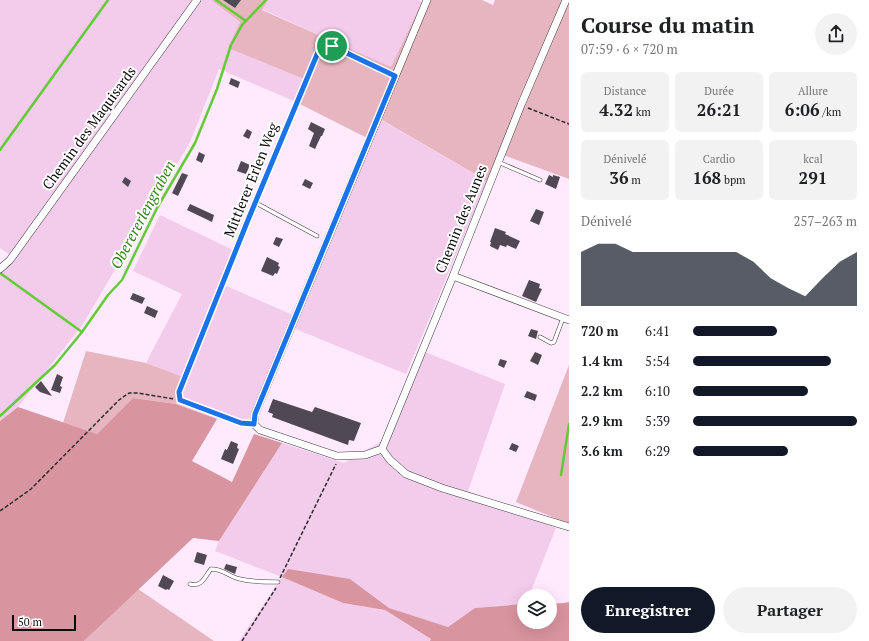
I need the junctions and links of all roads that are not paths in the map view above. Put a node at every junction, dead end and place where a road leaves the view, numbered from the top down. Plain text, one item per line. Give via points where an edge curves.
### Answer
1 (197, 0) edge
2 (427, 0) edge
3 (566, 0) edge
4 (395, 76) junction
5 (498, 162) junction
6 (540, 180) dead end
7 (256, 203) junction
8 (317, 236) dead end
9 (0, 269) edge
10 (453, 276) junction
11 (566, 319) edge
12 (540, 337) dead end
13 (254, 424) junction
14 (382, 449) junction
15 (569, 526) edge
16 (278, 582) road end
17 (190, 584) dead end

1 - 9 street, Chemin des Maquisards via 10,260
2 - 4 street
3 - 5 street, Chemin des Aunes
4 - 7 lane, Mittlerer Erlen Weg via 332,46 321,45
4 - 13 street via 255,414
5 - 6 lane
5 - 10 street, Chemin des Aunes
7 - 8 lane
7 - 13 lane, Mittlerer Erlen Weg via 179,392 180,400 241,423
10 - 11 street
10 - 14 street, Chemin des Aunes
11 - 12 lane via 554,342
13 - 14 street via 260,430 337,456 364,455
14 - 15 street via 406,474 442,488
16 - 17 lane via 239,579 218,569 211,569 200,584

